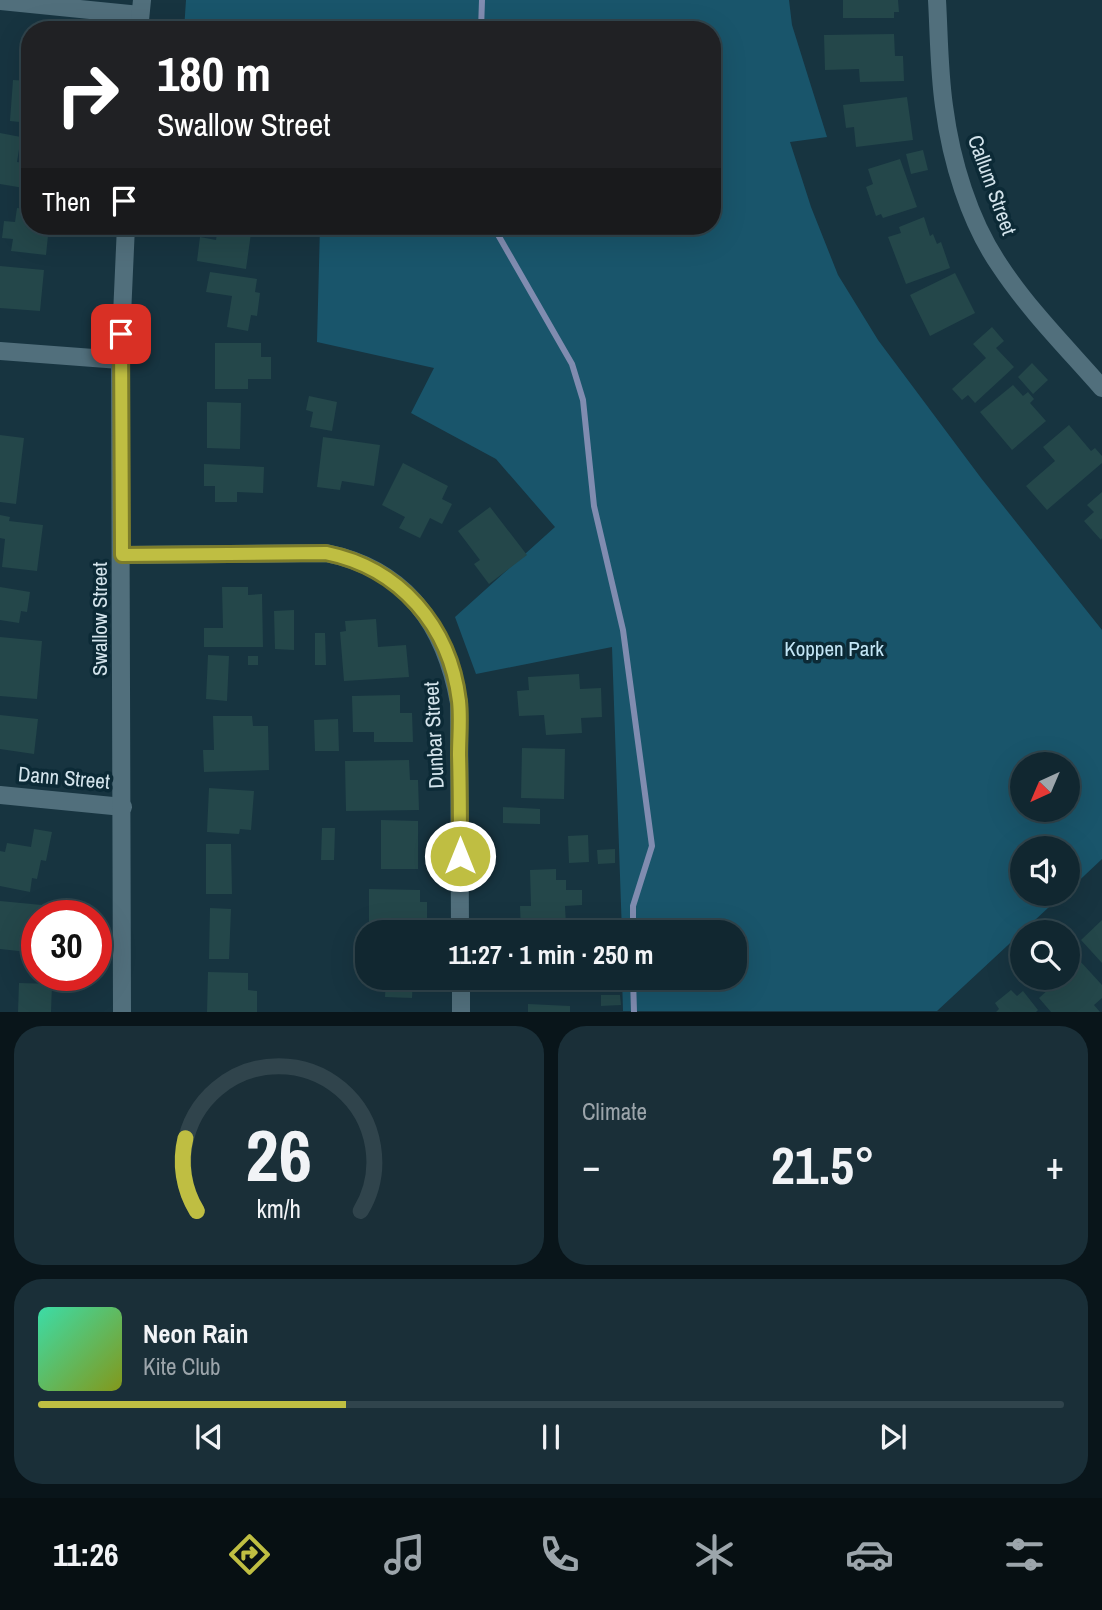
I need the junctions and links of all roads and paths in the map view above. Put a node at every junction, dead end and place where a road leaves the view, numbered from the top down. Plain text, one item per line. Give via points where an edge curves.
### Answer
1 (937, 0) edge
2 (0, 1) edge
3 (140, 15) edge
4 (126, 235) edge
5 (0, 351) edge
6 (120, 360) junction
7 (1102, 388) edge
8 (122, 555) junction
9 (0, 795) edge
10 (123, 807) junction
11 (460, 920) edge
12 (461, 990) edge
13 (122, 1012) edge
14 (461, 1012) edge

1 - 7 street, Callum Street via 944,106 952,148 979,228 1025,300
2 - 3 street
4 - 6 street, Swallow Street
5 - 6 street
6 - 8 street, Swallow Street
8 - 10 street, Swallow Street
8 - 11 street, Dunbar Street via 326,553 352,558 401,588 441,641 459,703
9 - 10 street, Dann Street
10 - 13 street, Swallow Street
12 - 14 street

